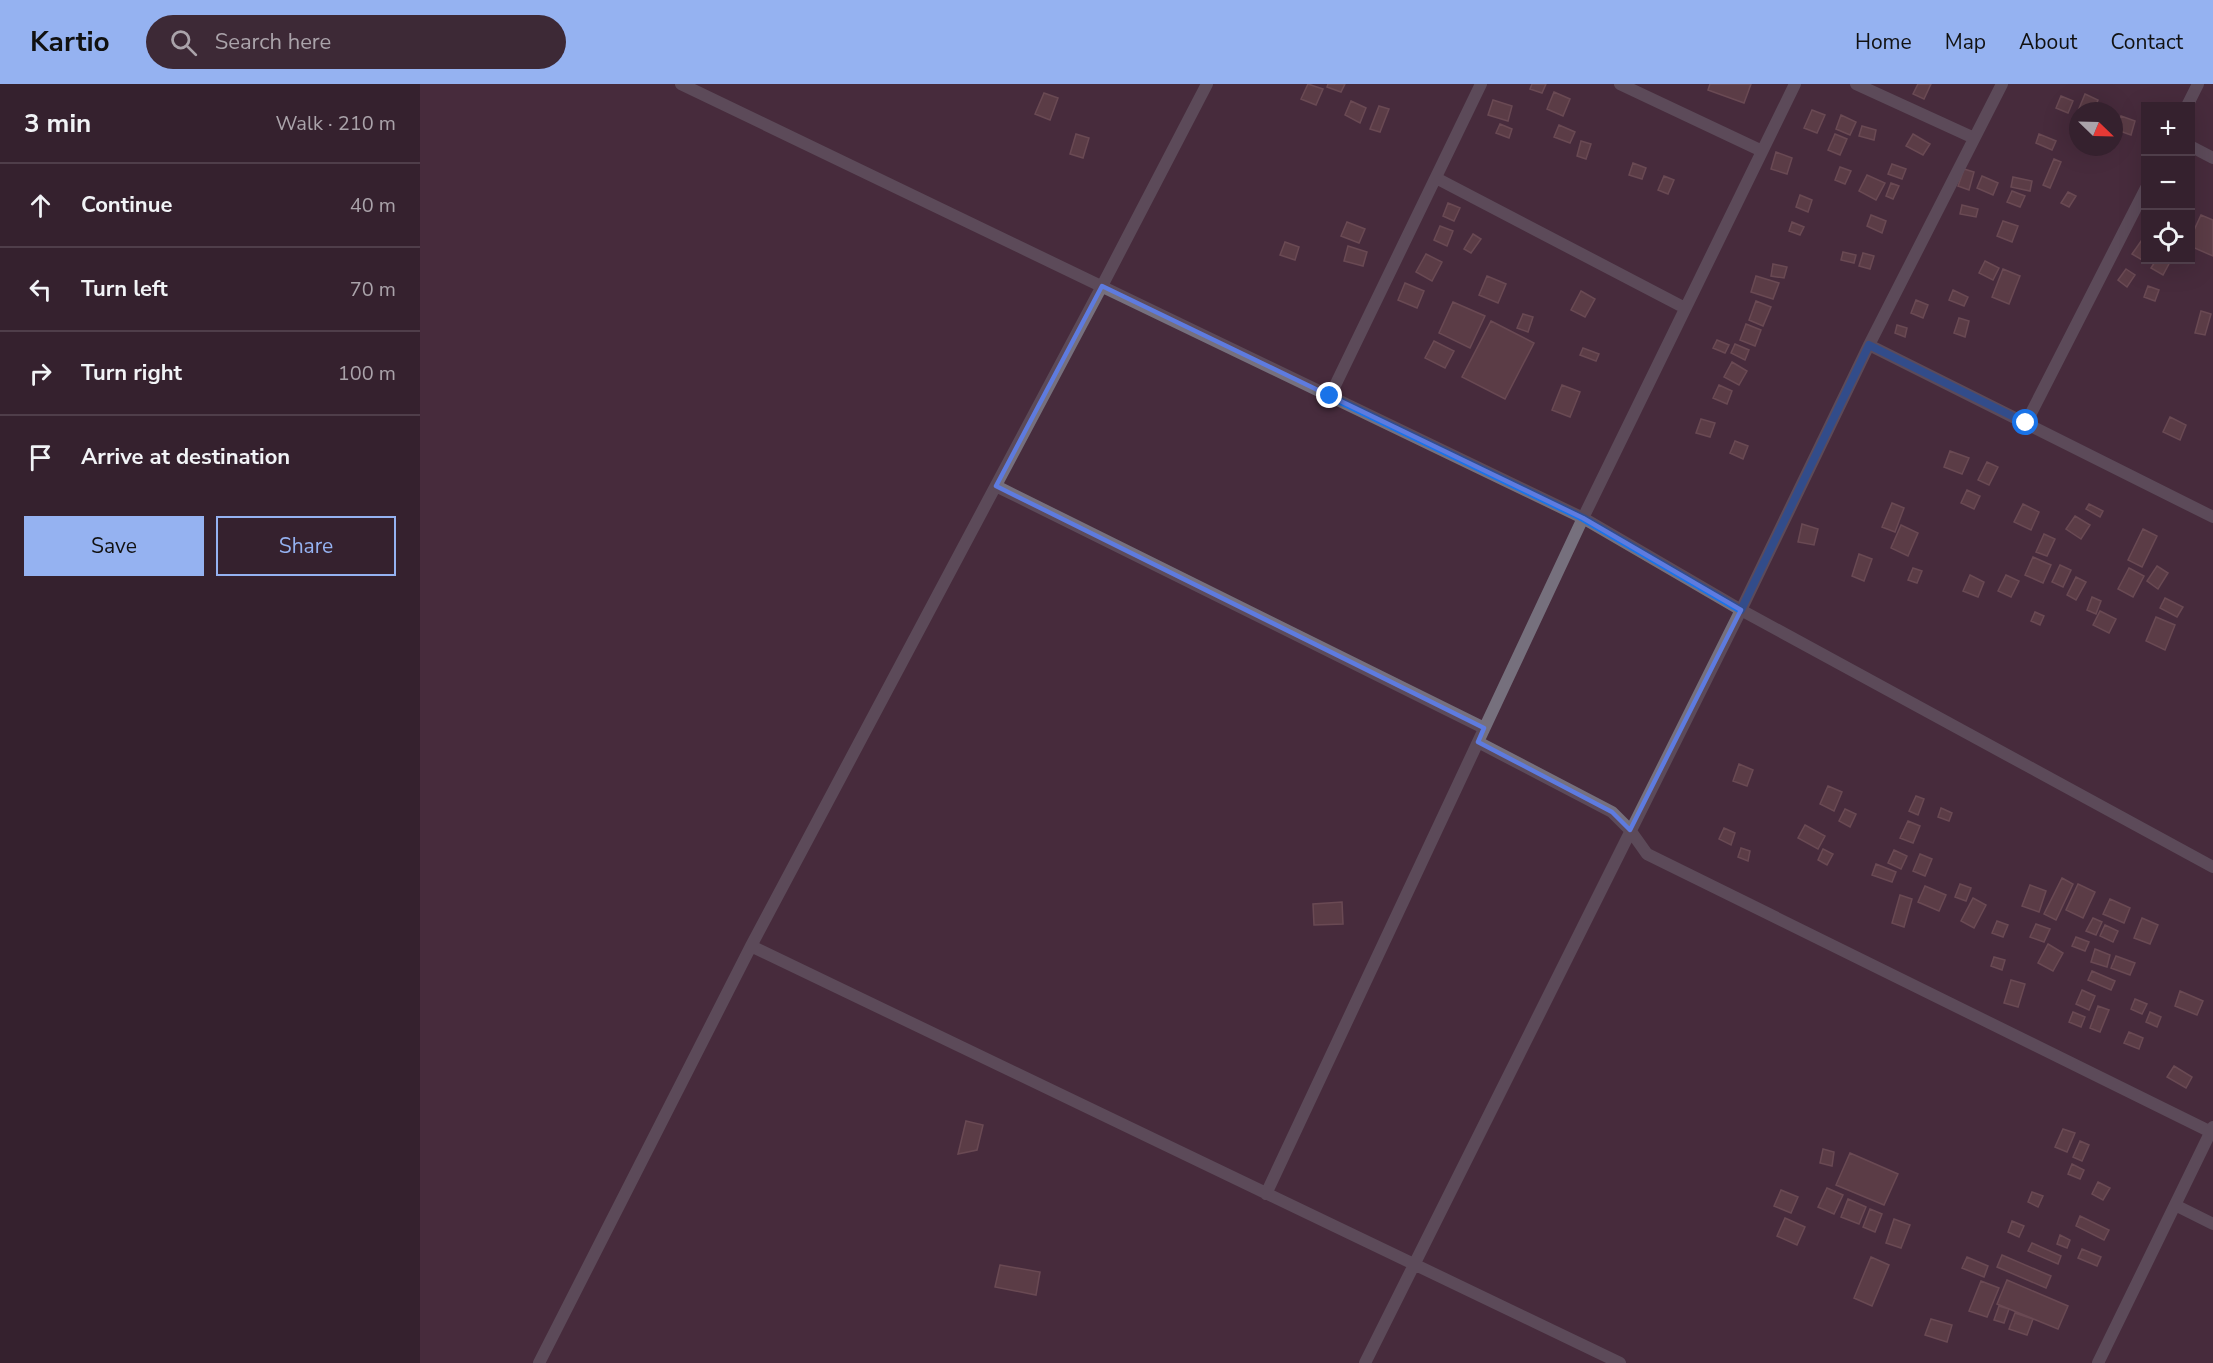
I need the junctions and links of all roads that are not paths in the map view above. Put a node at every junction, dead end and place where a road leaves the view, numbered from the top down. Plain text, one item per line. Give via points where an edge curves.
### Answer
1 (681, 84) edge
2 (1207, 84) edge
3 (1481, 84) edge
4 (1620, 84) edge
5 (1795, 84) edge
6 (1856, 84) edge
7 (2002, 84) edge
8 (2198, 84) edge
9 (2189, 102) edge
10 (1974, 138) junction
11 (2195, 149) edge
12 (1762, 151) junction
13 (2213, 158) edge
14 (1436, 178) junction
15 (2141, 196) edge
16 (1102, 286) junction
17 (1685, 308) junction
18 (1869, 345) junction
19 (1330, 396) junction
20 (2026, 423) junction
21 (996, 486) junction
22 (2213, 517) edge
23 (1583, 518) junction
24 (1741, 610) junction
25 (1484, 728) junction
26 (1478, 742) junction
27 (1630, 830) junction
28 (2213, 867) edge
29 (751, 946) junction
30 (2212, 1129) edge
31 (1266, 1194) junction
32 (2175, 1205) junction
33 (2213, 1224) edge
34 (1412, 1264) junction
35 (539, 1363) edge
36 (1365, 1363) edge
37 (1620, 1363) edge
38 (2098, 1363) edge

1 - 16 street
2 - 16 street
3 - 14 street
4 - 12 street
5 - 12 street
6 - 10 street
7 - 10 street
8 - 9 street
10 - 18 street
11 - 13 street
12 - 17 street
14 - 17 street
14 - 19 street
15 - 20 street
16 - 19 street
16 - 21 street
17 - 23 street
18 - 20 street
18 - 24 street
19 - 23 street
20 - 22 street
21 - 25 street
21 - 29 street
23 - 24 street
23 - 25 street
24 - 27 street
24 - 28 street
25 - 26 street
26 - 27 street via 1612,813
26 - 31 street
27 - 30 street via 1647,854
27 - 34 street
29 - 31 street
29 - 35 street
30 - 32 street
31 - 34 street
32 - 33 street
32 - 38 street
34 - 36 street
34 - 37 street

